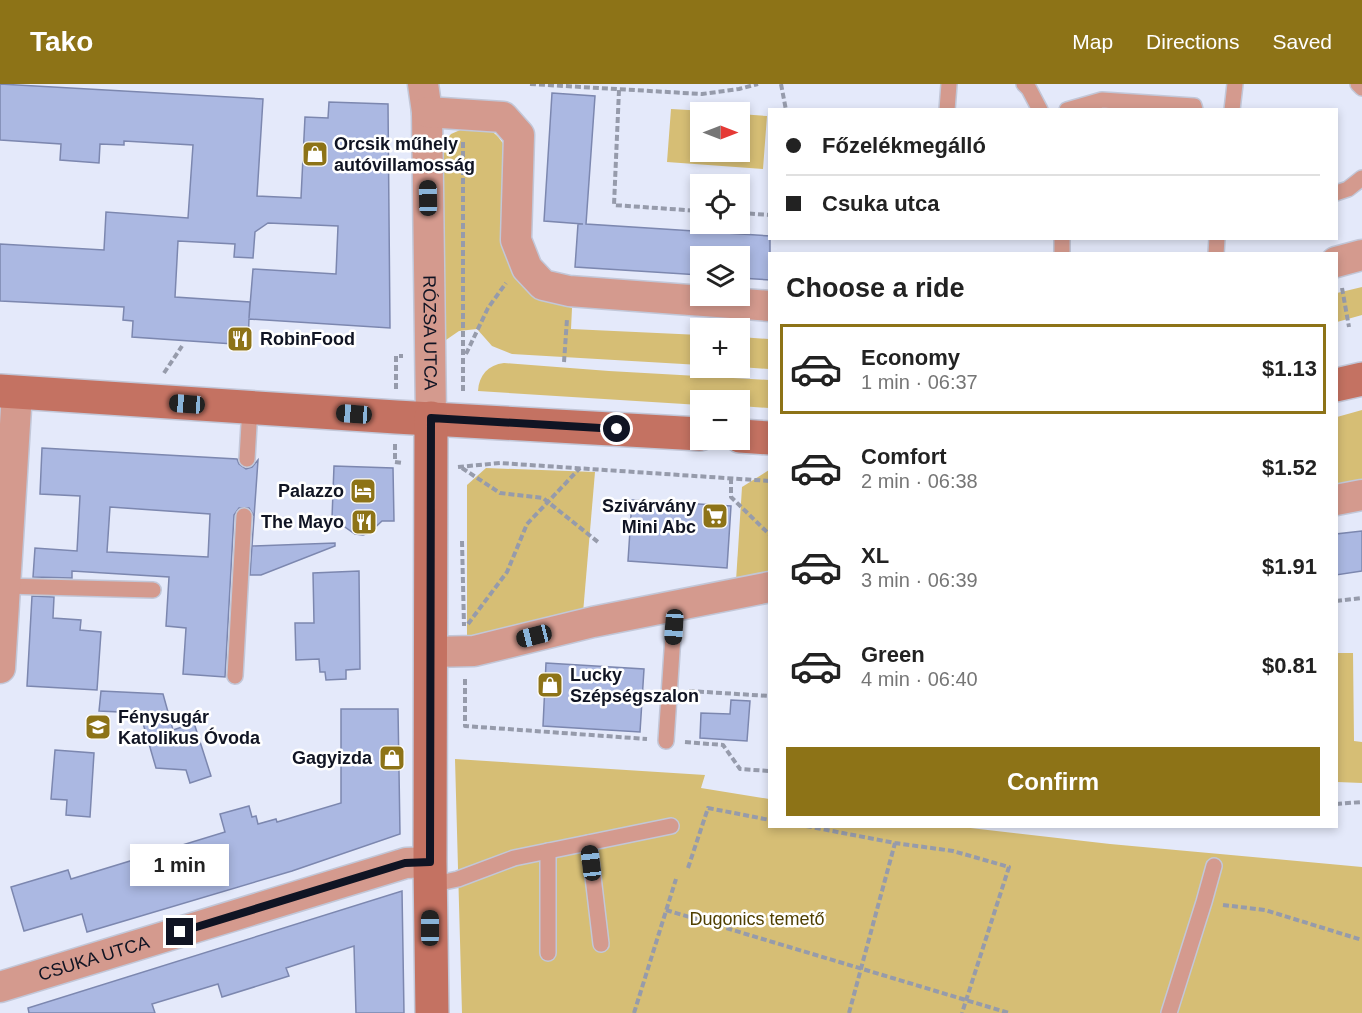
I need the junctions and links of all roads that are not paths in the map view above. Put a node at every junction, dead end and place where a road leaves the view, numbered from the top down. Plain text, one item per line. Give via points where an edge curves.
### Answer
1 (949, 84) edge
2 (1024, 84) edge
3 (1235, 84) edge
4 (1358, 84) edge
5 (1362, 88) edge
6 (425, 98) edge
7 (947, 108) edge
8 (1039, 108) edge
9 (1074, 108) edge
10 (1194, 108) edge
11 (1232, 108) edge
12 (1362, 178) edge
13 (1338, 192) edge
14 (1362, 255) edge
15 (1338, 262) edge
16 (768, 306) edge
17 (1362, 379) edge
18 (1338, 385) edge
19 (8, 392) edge
20 (250, 407) junction
21 (447, 418) junction
22 (690, 433) edge
23 (750, 437) edge
24 (768, 438) edge
25 (247, 459) dead end
26 (1362, 495) edge
27 (1338, 500) edge
28 (244, 516) dead end
29 (5, 586) junction
30 (768, 587) edge
31 (153, 590) dead end
32 (675, 606) junction
33 (430, 652) junction
34 (0, 668) edge
35 (235, 676) dead end
36 (666, 741) road end
37 (671, 826) dead end
38 (589, 843) junction
39 (548, 851) junction
40 (1214, 866) dead end
41 (430, 874) junction
42 (601, 944) dead end
43 (548, 953) dead end
44 (0, 987) edge
45 (432, 1013) edge
46 (1169, 1013) edge

1 - 7 lane
2 - 8 lane
3 - 11 lane
4 - 5 lane
6 - 16 street via 462,114 503,117 519,135 516,240 527,268 543,285 569,291
6 - 21 street, RÓZSA UTCA
9 - 10 lane via 1102,100
12 - 13 lane
14 - 15 street
17 - 18 main road
19 - 20 main road
19 - 29 street
20 - 21 main road
20 - 25 lane
21 - 22 main road
21 - 33 main road, RÓZSA UTCA
23 - 24 main road
26 - 27 street
28 - 35 lane
29 - 31 lane
29 - 34 street
30 - 32 street
32 - 33 street via 474,651 464,640
32 - 36 lane
33 - 41 main road, RÓZSA UTCA
37 - 38 lane
38 - 39 lane
38 - 42 lane
39 - 41 lane via 514,858 458,879
39 - 43 lane
40 - 46 lane
41 - 44 street, CSUKA UTCA via 405,863
41 - 45 main road, RÓZSA UTCA

